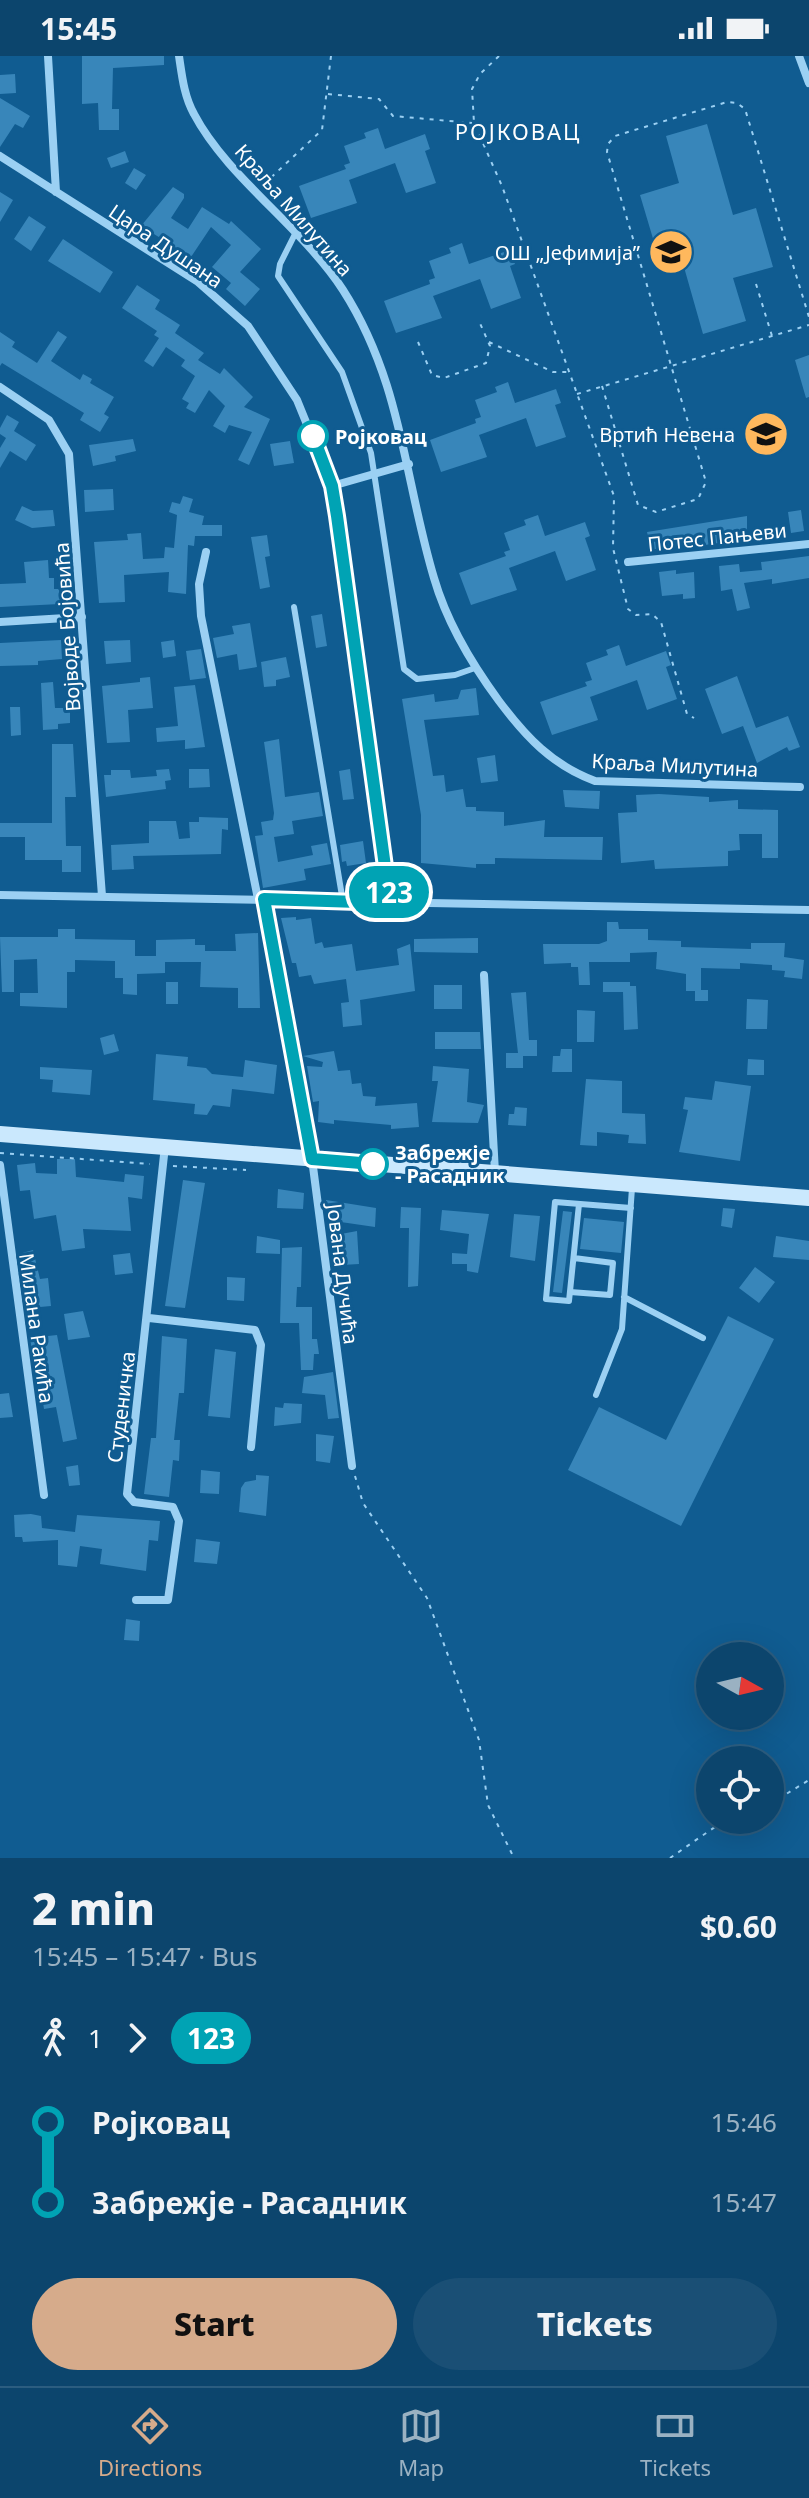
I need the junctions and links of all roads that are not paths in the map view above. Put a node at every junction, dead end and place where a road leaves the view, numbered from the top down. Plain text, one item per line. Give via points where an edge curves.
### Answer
1 (48, 56) edge
2 (179, 56) edge
3 (799, 56) edge
4 (809, 83) edge
5 (0, 156) edge
6 (56, 192) junction
7 (296, 232) junction
8 (0, 387) edge
9 (409, 464) junction
10 (375, 474) junction
11 (332, 486) junction
12 (809, 544) edge
13 (206, 552) dead end
14 (628, 562) dead end
15 (294, 607) dead end
16 (82, 617) junction
17 (0, 622) edge
18 (475, 668) junction
19 (800, 787) dead end
20 (0, 895) edge
21 (102, 896) junction
22 (261, 899) junction
23 (343, 902) junction
24 (390, 903) junction
25 (809, 910) edge
26 (484, 975) dead end
27 (0, 1134) edge
28 (165, 1145) junction
29 (312, 1159) junction
30 (0, 1165) edge
31 (495, 1173) junction
32 (632, 1184) junction
33 (809, 1198) edge
34 (579, 1204) junction
35 (631, 1208) junction
36 (574, 1258) junction
37 (570, 1292) junction
38 (624, 1297) junction
39 (149, 1318) junction
40 (703, 1338) dead end
41 (596, 1395) dead end
42 (251, 1447) dead end
43 (352, 1466) road end
44 (44, 1495) dead end
45 (136, 1600) dead end

1 - 6 street
2 - 7 street, Краља Милутина via 187,97 201,127
3 - 4 street
5 - 6 street, Цара Душана
6 - 11 street, Цара Душана via 198,282 248,326 297,400
7 - 9 street, Краља Милутина via 344,291 378,355
7 - 10 lane via 280,264 279,280 342,372
8 - 16 street, Војводе Бојовића via 49,420 69,454
9 - 10 street
9 - 18 street, Краља Милутина via 433,577
10 - 11 street
10 - 18 lane via 404,669 417,679
11 - 24 street, Цара Душана
12 - 14 street, Потес Пањеви
13 - 22 street, Јована Дучића via 199,605
15 - 23 lane
16 - 17 street
16 - 21 street, Војводе Бојовића
18 - 19 street, Краља Милутина via 544,754 595,781
20 - 21 street
21 - 22 street
22 - 23 street
22 - 29 street, Јована Дучића
23 - 24 street
24 - 25 street
26 - 31 street
27 - 28 street
28 - 29 street
28 - 39 street, Студеничка
29 - 31 street
29 - 43 street, Јована Дучића
30 - 44 street, Милана Ракића
31 - 32 street
32 - 33 street
32 - 35 lane
34 - 35 lane
34 - 36 lane
34 - 37 lane via 555,1202 546,1299 569,1301
35 - 38 lane
36 - 37 lane
36 - 37 lane via 613,1263 610,1295
38 - 40 lane
38 - 41 lane via 622,1329
39 - 42 street via 255,1330 261,1345
39 - 45 street, Студеничка via 127,1494 134,1502 173,1507 179,1521 168,1600

